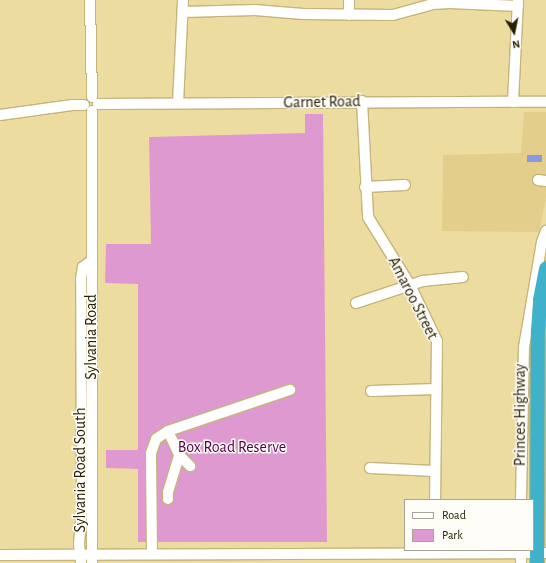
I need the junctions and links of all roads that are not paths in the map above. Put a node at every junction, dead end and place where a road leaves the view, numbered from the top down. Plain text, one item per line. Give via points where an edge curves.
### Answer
1 (90, 0) edge
2 (183, 0) edge
3 (349, 0) edge
4 (433, 2) edge
5 (518, 3) edge
6 (183, 12) junction
7 (349, 15) junction
8 (362, 102) junction
9 (513, 102) junction
10 (546, 102) edge
11 (178, 103) junction
12 (91, 104) junction
13 (0, 115) edge
14 (405, 184) dead end
15 (365, 187) junction
16 (546, 231) edge
17 (91, 261) junction
18 (546, 269) edge
19 (463, 277) dead end
20 (410, 285) junction
21 (356, 303) dead end
22 (533, 330) junction
23 (436, 389) junction
24 (290, 390) dead end
25 (371, 391) dead end
26 (168, 431) junction
27 (179, 455) junction
28 (190, 466) dead end
29 (370, 468) dead end
30 (435, 471) junction
31 (168, 499) dead end
32 (435, 499) edge
33 (521, 499) edge
34 (435, 552) edge
35 (152, 554) junction
36 (0, 555) edge
37 (516, 555) edge
38 (540, 556) edge
39 (81, 558) edge
40 (92, 558) edge
41 (206, 558) edge
42 (312, 558) edge
43 (419, 558) edge

1 - 12 street, Sylvania Road
2 - 6 street
3 - 7 street
4 - 5 street
4 - 7 street via 393,15
5 - 9 street
6 - 7 street via 255,10
6 - 11 street
8 - 9 street, Garnet Road
8 - 11 street, Garnet Road
8 - 15 street, Amaroo Street
9 - 10 street, Garnet Road
11 - 12 street, Garnet Road
12 - 13 street, Garnet Road
12 - 17 street, Sylvania Road
14 - 15 street
15 - 20 street, Amaroo Street via 368,217
16 - 22 street, Princes Highway via 540,257
17 - 39 street, Sylvania Road South via 83,267 81,279
17 - 40 street, Sylvania Road
18 - 22 highway, Princes Highway
19 - 20 street via 423,281
20 - 21 street
20 - 23 street, Amaroo Street via 437,341
22 - 33 street via 524,347
22 - 38 highway, Princes Highway
23 - 25 street
23 - 30 street, Amaroo Street
24 - 26 street
26 - 27 street
26 - 35 street via 156,438 151,453
27 - 28 street
27 - 31 street
29 - 30 street
30 - 32 street, Amaroo Street
34 - 37 street
34 - 43 street
35 - 40 street
35 - 41 street
36 - 39 street
37 - 38 street
39 - 40 street
41 - 42 street
42 - 43 street

